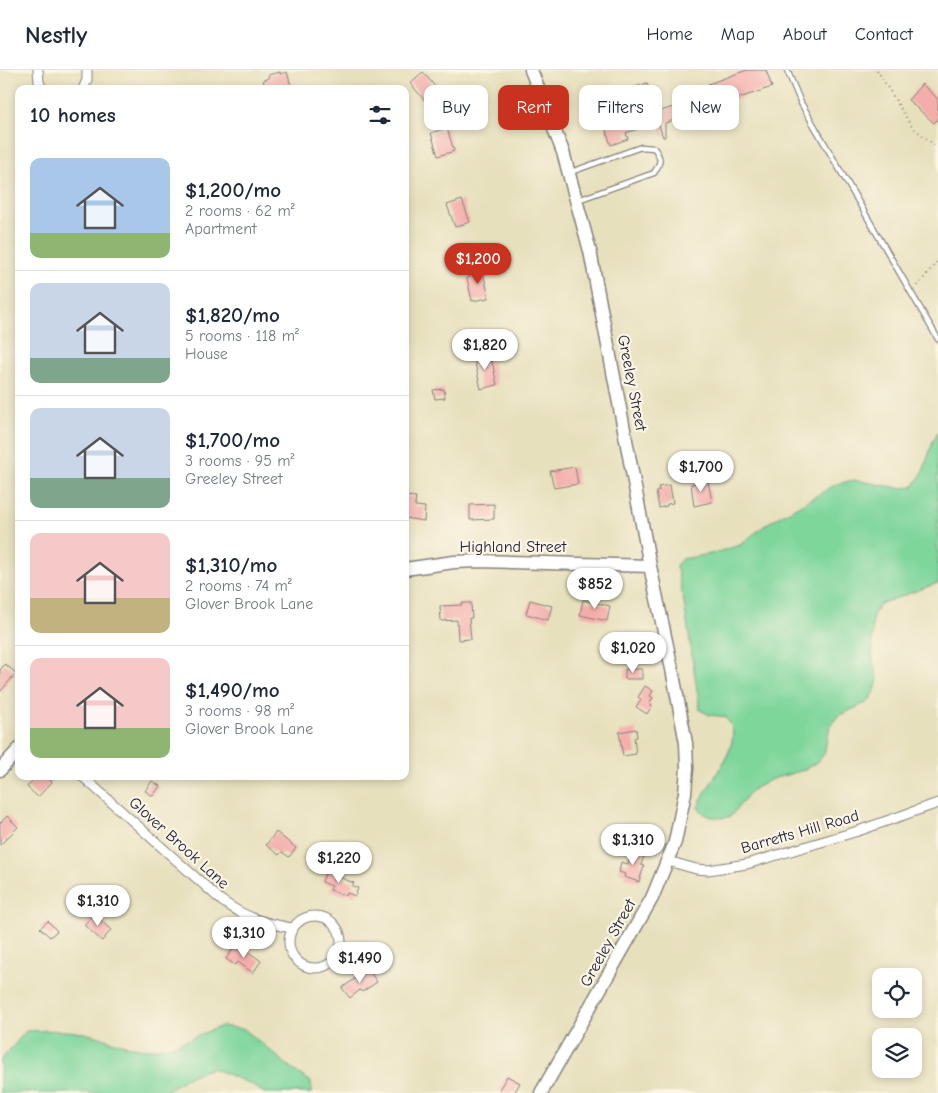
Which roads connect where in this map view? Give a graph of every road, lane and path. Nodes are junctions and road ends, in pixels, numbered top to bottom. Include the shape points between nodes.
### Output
1 (38, 70) edge
2 (87, 70) edge
3 (531, 70) edge
4 (787, 70) edge
5 (877, 70) edge
6 (40, 85) edge
7 (85, 85) edge
8 (938, 148) edge
9 (570, 173) junction
10 (578, 200) junction
11 (938, 262) edge
12 (911, 293) junction
13 (938, 339) edge
14 (650, 566) junction
15 (409, 568) edge
16 (15, 753) edge
17 (0, 770) edge
18 (86, 780) edge
19 (938, 803) edge
20 (668, 861) junction
21 (292, 928) junction
22 (541, 1093) edge

1 - 6 street
2 - 7 street
3 - 9 street, Greeley Street
4 - 12 lane via 801,103
5 - 8 path via 912,127
9 - 10 street, Greeley Street
9 - 10 lane via 641,147 654,148 659,154 660,163 654,173
10 - 14 street, Greeley Street
11 - 12 path
12 - 13 lane
14 - 15 street, Highland Street via 478,561
14 - 20 street, Greeley Street via 686,743 685,793
16 - 17 street
18 - 21 street, Glover Brook Lane via 237,912 264,923
19 - 20 street, Barretts Hill Road via 747,864 696,870
20 - 22 street, Greeley Street via 652,898
21 - 21 street via 288,945 290,953 302,965 318,968 327,965 338,954 340,936 331,921 323,917 306,917

